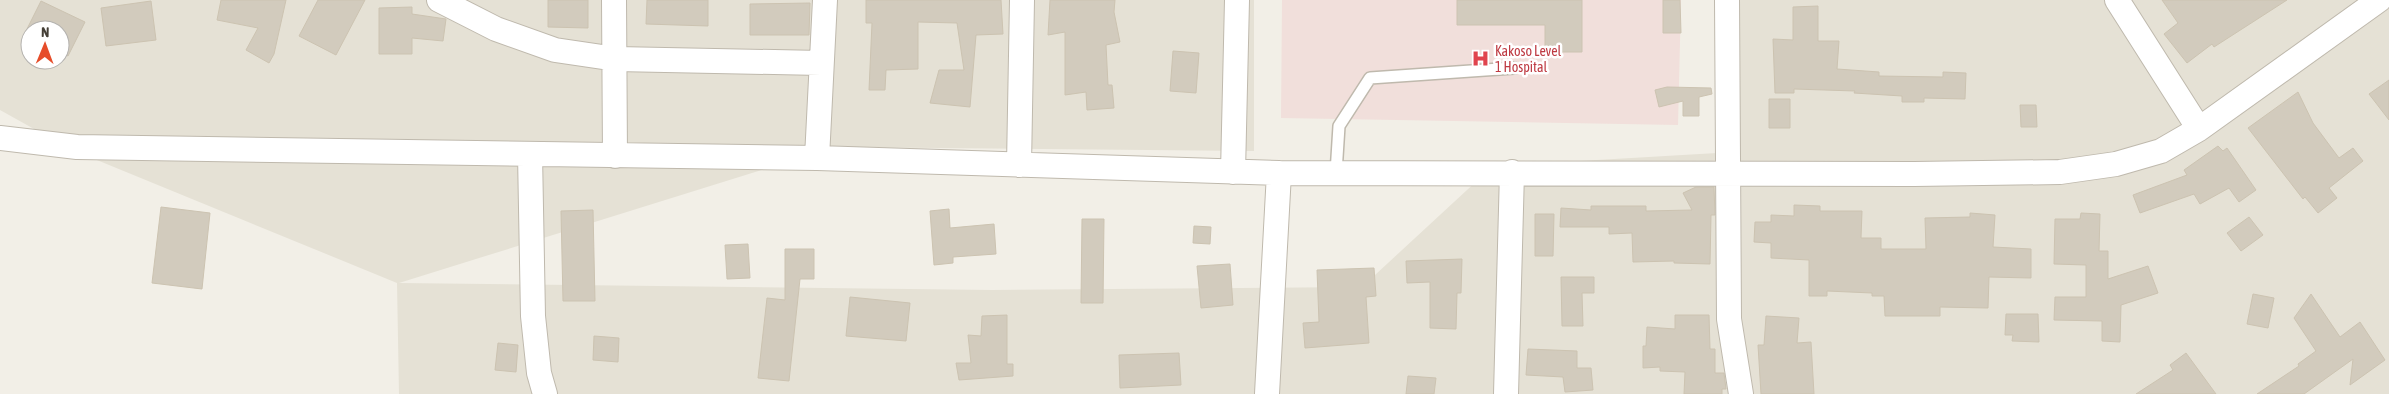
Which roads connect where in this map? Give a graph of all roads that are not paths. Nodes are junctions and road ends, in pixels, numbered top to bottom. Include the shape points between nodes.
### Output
1 (439, 0) edge
2 (614, 0) edge
3 (825, 0) edge
4 (1022, 0) edge
5 (1237, 0) edge
6 (1727, 0) edge
7 (2117, 0) edge
8 (2379, 0) edge
9 (616, 59) junction
10 (821, 63) junction
11 (1514, 68) dead end
12 (2199, 129) junction
13 (0, 138) edge
14 (530, 154) junction
15 (615, 156) junction
16 (817, 158) junction
17 (1019, 165) junction
18 (1233, 172) junction
19 (1512, 172) junction
20 (1727, 172) junction
21 (1278, 173) junction
22 (1336, 173) junction
23 (545, 394) edge
24 (1267, 394) edge
25 (1506, 394) edge
26 (1741, 394) edge

1 - 9 street via 496,29 556,50
2 - 9 street
3 - 10 street
4 - 17 street
5 - 18 street
6 - 20 street
7 - 12 street
8 - 12 street
9 - 10 street
9 - 15 street
10 - 16 street
11 - 22 lane via 1370,78 1339,126
12 - 20 street via 2161,151 2116,164 2060,172
13 - 14 street via 77,146
14 - 15 street
14 - 23 street via 533,316 539,373
15 - 16 street
16 - 17 street
17 - 18 street
18 - 21 street
19 - 20 street
19 - 22 street
19 - 25 street
20 - 26 street via 1729,319
21 - 22 street
21 - 24 street

